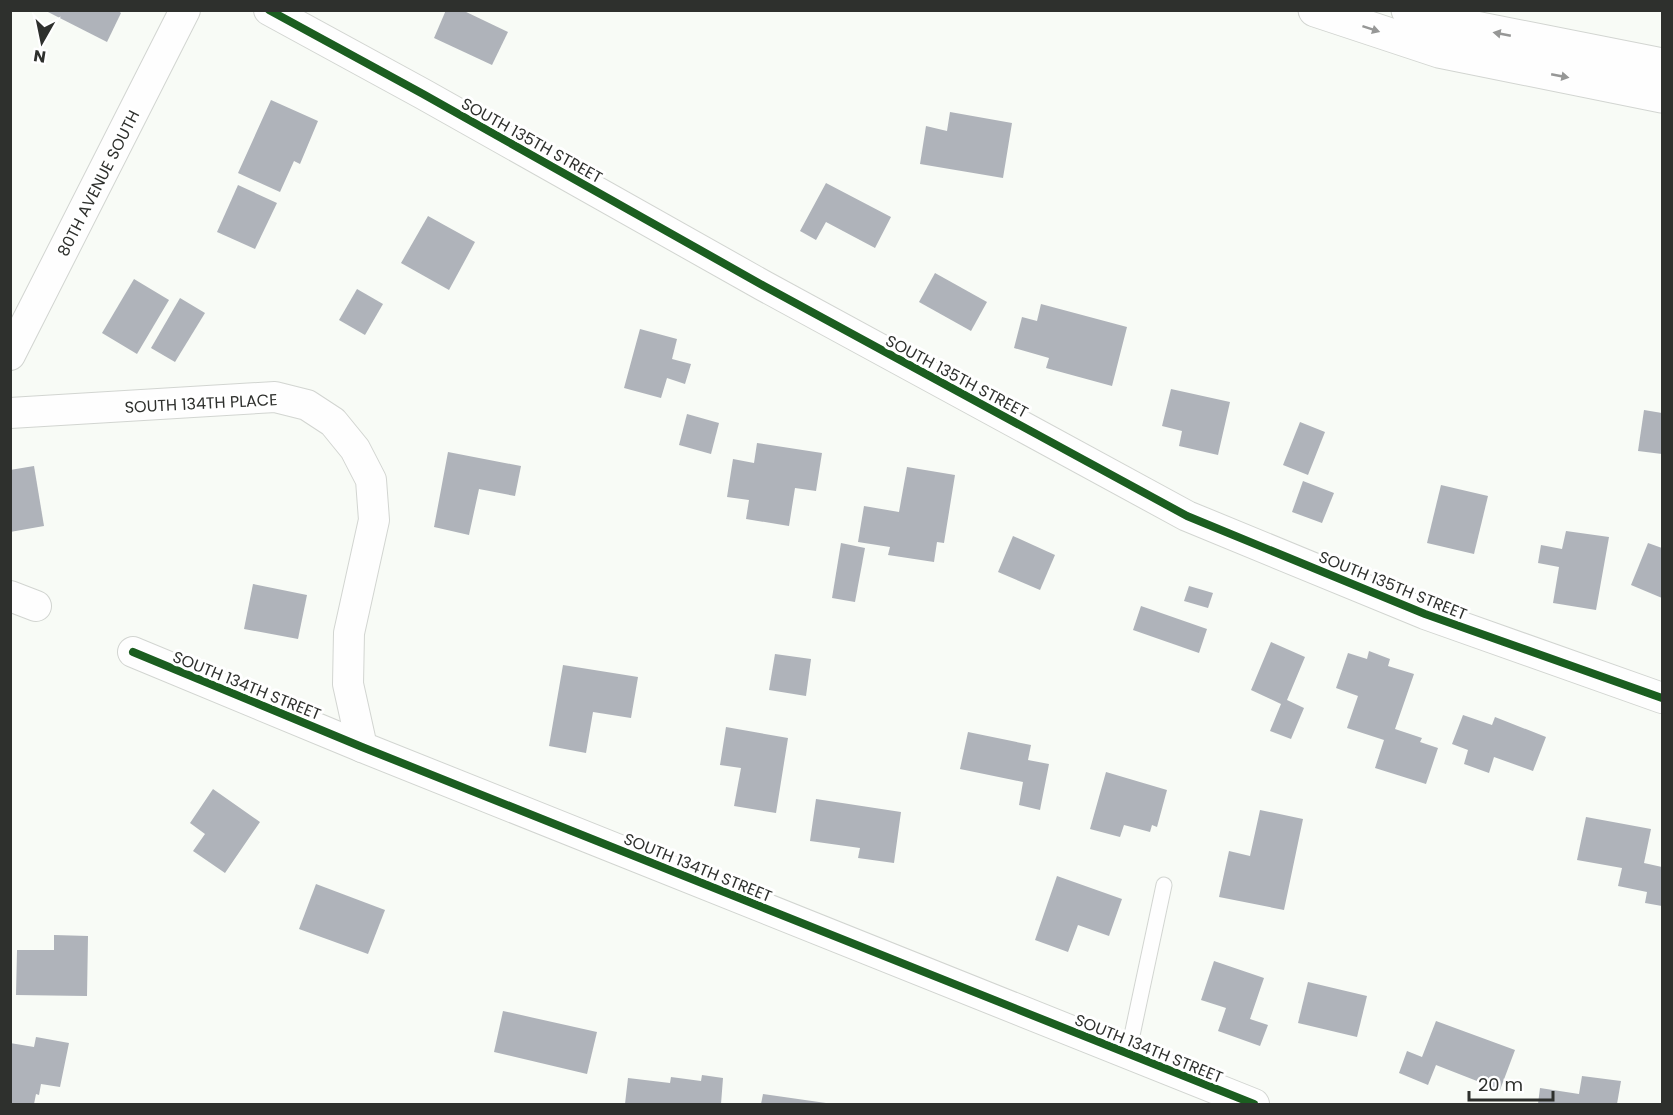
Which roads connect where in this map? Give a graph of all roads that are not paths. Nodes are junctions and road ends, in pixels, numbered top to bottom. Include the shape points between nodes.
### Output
1 (184, 10) edge
2 (269, 10) edge
3 (1316, 10) edge
4 (1408, 10) edge
5 (1662, 65) edge
6 (1662, 96) edge
7 (10, 355) edge
8 (10, 413) edge
9 (133, 652) dead end
10 (1662, 698) edge
11 (362, 747) junction
12 (1164, 885) dead end
13 (1128, 1054) junction
14 (1254, 1104) edge

1 - 7 street, 80TH AVENUE SOUTH
2 - 10 street, SOUTH 135TH STREET via 1187,516 1425,614
3 -> 6 main road via 1438,51
5 -> 4 main road via 1445,22
8 - 11 street, SOUTH 134TH PLACE via 275,397 307,405 333,422 355,449 371,480 374,520 349,633 348,684
9 - 11 street, SOUTH 134TH STREET
11 - 13 street, SOUTH 134TH STREET
12 - 13 lane
13 - 14 street, SOUTH 134TH STREET

